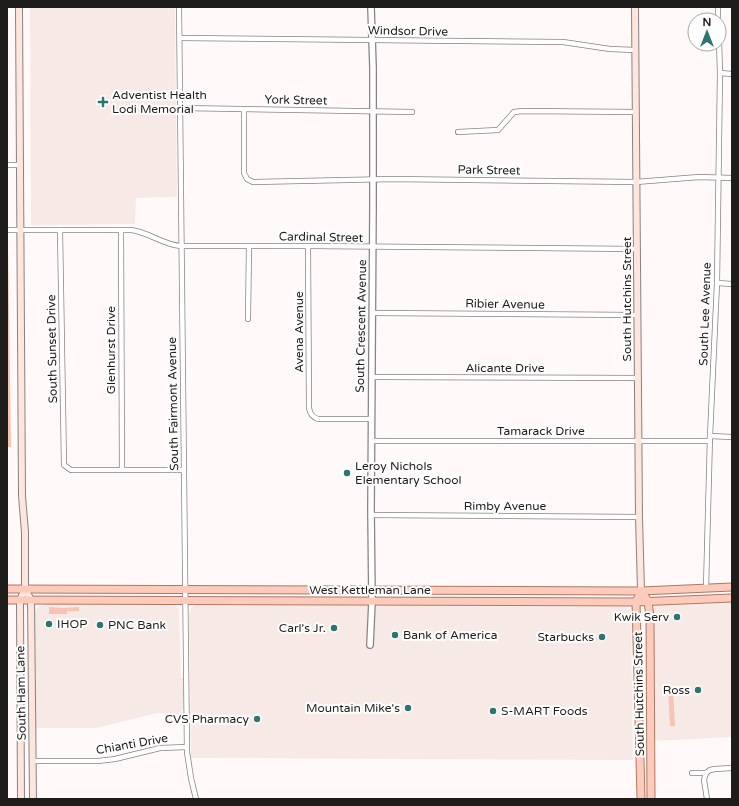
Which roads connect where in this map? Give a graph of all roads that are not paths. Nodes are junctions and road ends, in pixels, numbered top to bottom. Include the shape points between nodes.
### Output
1 (18, 7) edge
2 (179, 7) edge
3 (371, 7) edge
4 (636, 7) edge
5 (180, 38) junction
6 (372, 40) junction
7 (636, 50) junction
8 (719, 52) edge
9 (720, 74) junction
10 (732, 74) edge
11 (180, 108) junction
12 (244, 109) junction
13 (372, 111) junction
14 (412, 112) dead end
15 (636, 112) junction
16 (458, 132) dead end
17 (7, 165) edge
18 (20, 165) junction
19 (719, 177) junction
20 (732, 178) edge
21 (373, 179) junction
22 (636, 182) junction
23 (7, 230) edge
24 (21, 230) junction
25 (60, 230) junction
26 (120, 230) junction
27 (181, 246) junction
28 (249, 246) junction
29 (308, 246) junction
30 (373, 247) junction
31 (637, 249) junction
32 (717, 284) junction
33 (732, 284) edge
34 (373, 313) junction
35 (638, 316) junction
36 (248, 318) dead end
37 (372, 377) junction
38 (638, 378) junction
39 (371, 419) junction
40 (732, 437) edge
41 (710, 438) junction
42 (372, 441) junction
43 (639, 441) junction
44 (122, 469) junction
45 (184, 470) junction
46 (371, 515) junction
47 (639, 517) junction
48 (732, 587) edge
49 (706, 588) junction
50 (7, 589) edge
51 (24, 589) junction
52 (186, 590) junction
53 (371, 590) junction
54 (536, 591) junction
55 (641, 591) junction
56 (732, 598) edge
57 (7, 600) edge
58 (20, 600) junction
59 (31, 600) junction
60 (185, 601) junction
61 (515, 601) junction
62 (648, 601) junction
63 (372, 602) junction
64 (636, 602) junction
65 (370, 645) dead end
66 (638, 688) junction
67 (650, 707) junction
68 (187, 746) junction
69 (33, 761) junction
70 (732, 768) edge
71 (692, 773) dead end
72 (706, 773) junction
73 (21, 799) edge
74 (33, 799) edge
75 (196, 799) edge
76 (640, 799) edge
77 (651, 799) edge
78 (707, 799) edge

1 - 18 main road, South Ham Lane
2 - 5 street, South Fairmont Avenue
3 - 6 street, South Crescent Avenue
4 - 7 main road, South Hutchins Street
5 - 6 street, Windsor Drive
5 - 11 street, South Fairmont Avenue
6 - 7 street, Windsor Drive via 563,42
6 - 13 street, South Crescent Avenue
7 - 15 main road, South Hutchins Street
8 - 9 street, South Lee Avenue
9 - 10 street
9 - 19 street, South Lee Avenue
11 - 12 street, York Street
11 - 27 street, South Fairmont Avenue
12 - 13 street, York Street
12 - 21 street, Park Street via 244,173 247,179 253,182
13 - 14 street, York Street
13 - 21 street, South Crescent Avenue
15 - 16 street via 514,112 498,130
15 - 22 main road, South Hutchins Street
17 - 18 street
18 - 24 main road, South Ham Lane
19 - 20 street, Park Street
19 - 22 street, Park Street
19 - 32 street, South Lee Avenue
21 - 22 street, Park Street
21 - 30 street, South Crescent Avenue
22 - 31 main road, South Hutchins Street
23 - 24 street, Cardinal Street
24 - 25 street, Cardinal Street
24 - 51 main road, South Ham Lane
25 - 26 street, Cardinal Street
25 - 44 street, South Sunset Drive via 63,463 71,470
26 - 27 street, Cardinal Street via 140,231 172,246
26 - 44 street, Glenhurst Drive
27 - 28 street, Cardinal Street
27 - 45 street, South Fairmont Avenue
28 - 29 street, Cardinal Street
28 - 36 street
29 - 30 street, Cardinal Street
29 - 39 street, Avena Avenue via 309,408 312,417
30 - 31 street, Cardinal Street
30 - 34 street, South Crescent Avenue
31 - 35 main road, South Hutchins Street
32 - 33 street
32 - 41 street, South Lee Avenue
34 - 35 street, Ribier Avenue
34 - 37 street, South Crescent Avenue
35 - 38 main road, South Hutchins Street
37 - 38 street, Alicante Drive
37 - 39 street, South Crescent Avenue
38 - 43 main road, South Hutchins Street
39 - 42 street, South Crescent Avenue
40 - 41 street, Tamarack Drive
41 - 43 street, Tamarack Drive
41 - 49 street, South Lee Avenue
42 - 43 street, Tamarack Drive
42 - 46 street, South Crescent Avenue
43 - 47 main road, South Hutchins Street
44 - 45 street
45 - 52 street, South Fairmont Avenue
46 - 47 street, Rimby Avenue
46 - 53 street, South Crescent Avenue
47 - 55 main road, South Hutchins Street
48 - 49 main road, West Kettleman Lane
49 - 55 main road, West Kettleman Lane
50 - 51 main road, West Kettleman Lane
51 - 52 main road, West Kettleman Lane
51 - 58 main road, South Ham Lane
51 - 59 main road
52 - 53 main road, West Kettleman Lane
52 - 60 street, South Fairmont Avenue
53 - 54 main road, West Kettleman Lane
53 - 63 street, South Crescent Avenue
54 - 55 main road, West Kettleman Lane
54 - 61 main road
55 - 62 main road, South Hutchins Street
55 - 64 main road, South Hutchins Street
56 - 62 main road, West Kettleman Lane
57 - 58 main road, West Kettleman Lane
58 - 59 main road, West Kettleman Lane
58 - 73 main road, South Ham Lane
59 - 60 main road, West Kettleman Lane
59 - 69 main road, South Ham Lane
60 - 63 main road, West Kettleman Lane
60 - 68 street, South Fairmont Avenue
61 - 63 main road, West Kettleman Lane
61 - 64 main road, West Kettleman Lane
62 - 64 main road, West Kettleman Lane
62 - 67 main road, South Hutchins Street
63 - 65 street, South Crescent Avenue
64 - 66 main road, South Hutchins Street
66 - 67 main road via 646,696
66 - 76 main road, South Hutchins Street
67 - 77 main road, South Hutchins Street
68 - 69 street, Chianti Drive via 160,748 98,761
68 - 75 street, South Fairmont Avenue
69 - 74 main road, South Ham Lane
70 - 72 street via 715,769
71 - 72 street
72 - 78 street via 704,780

